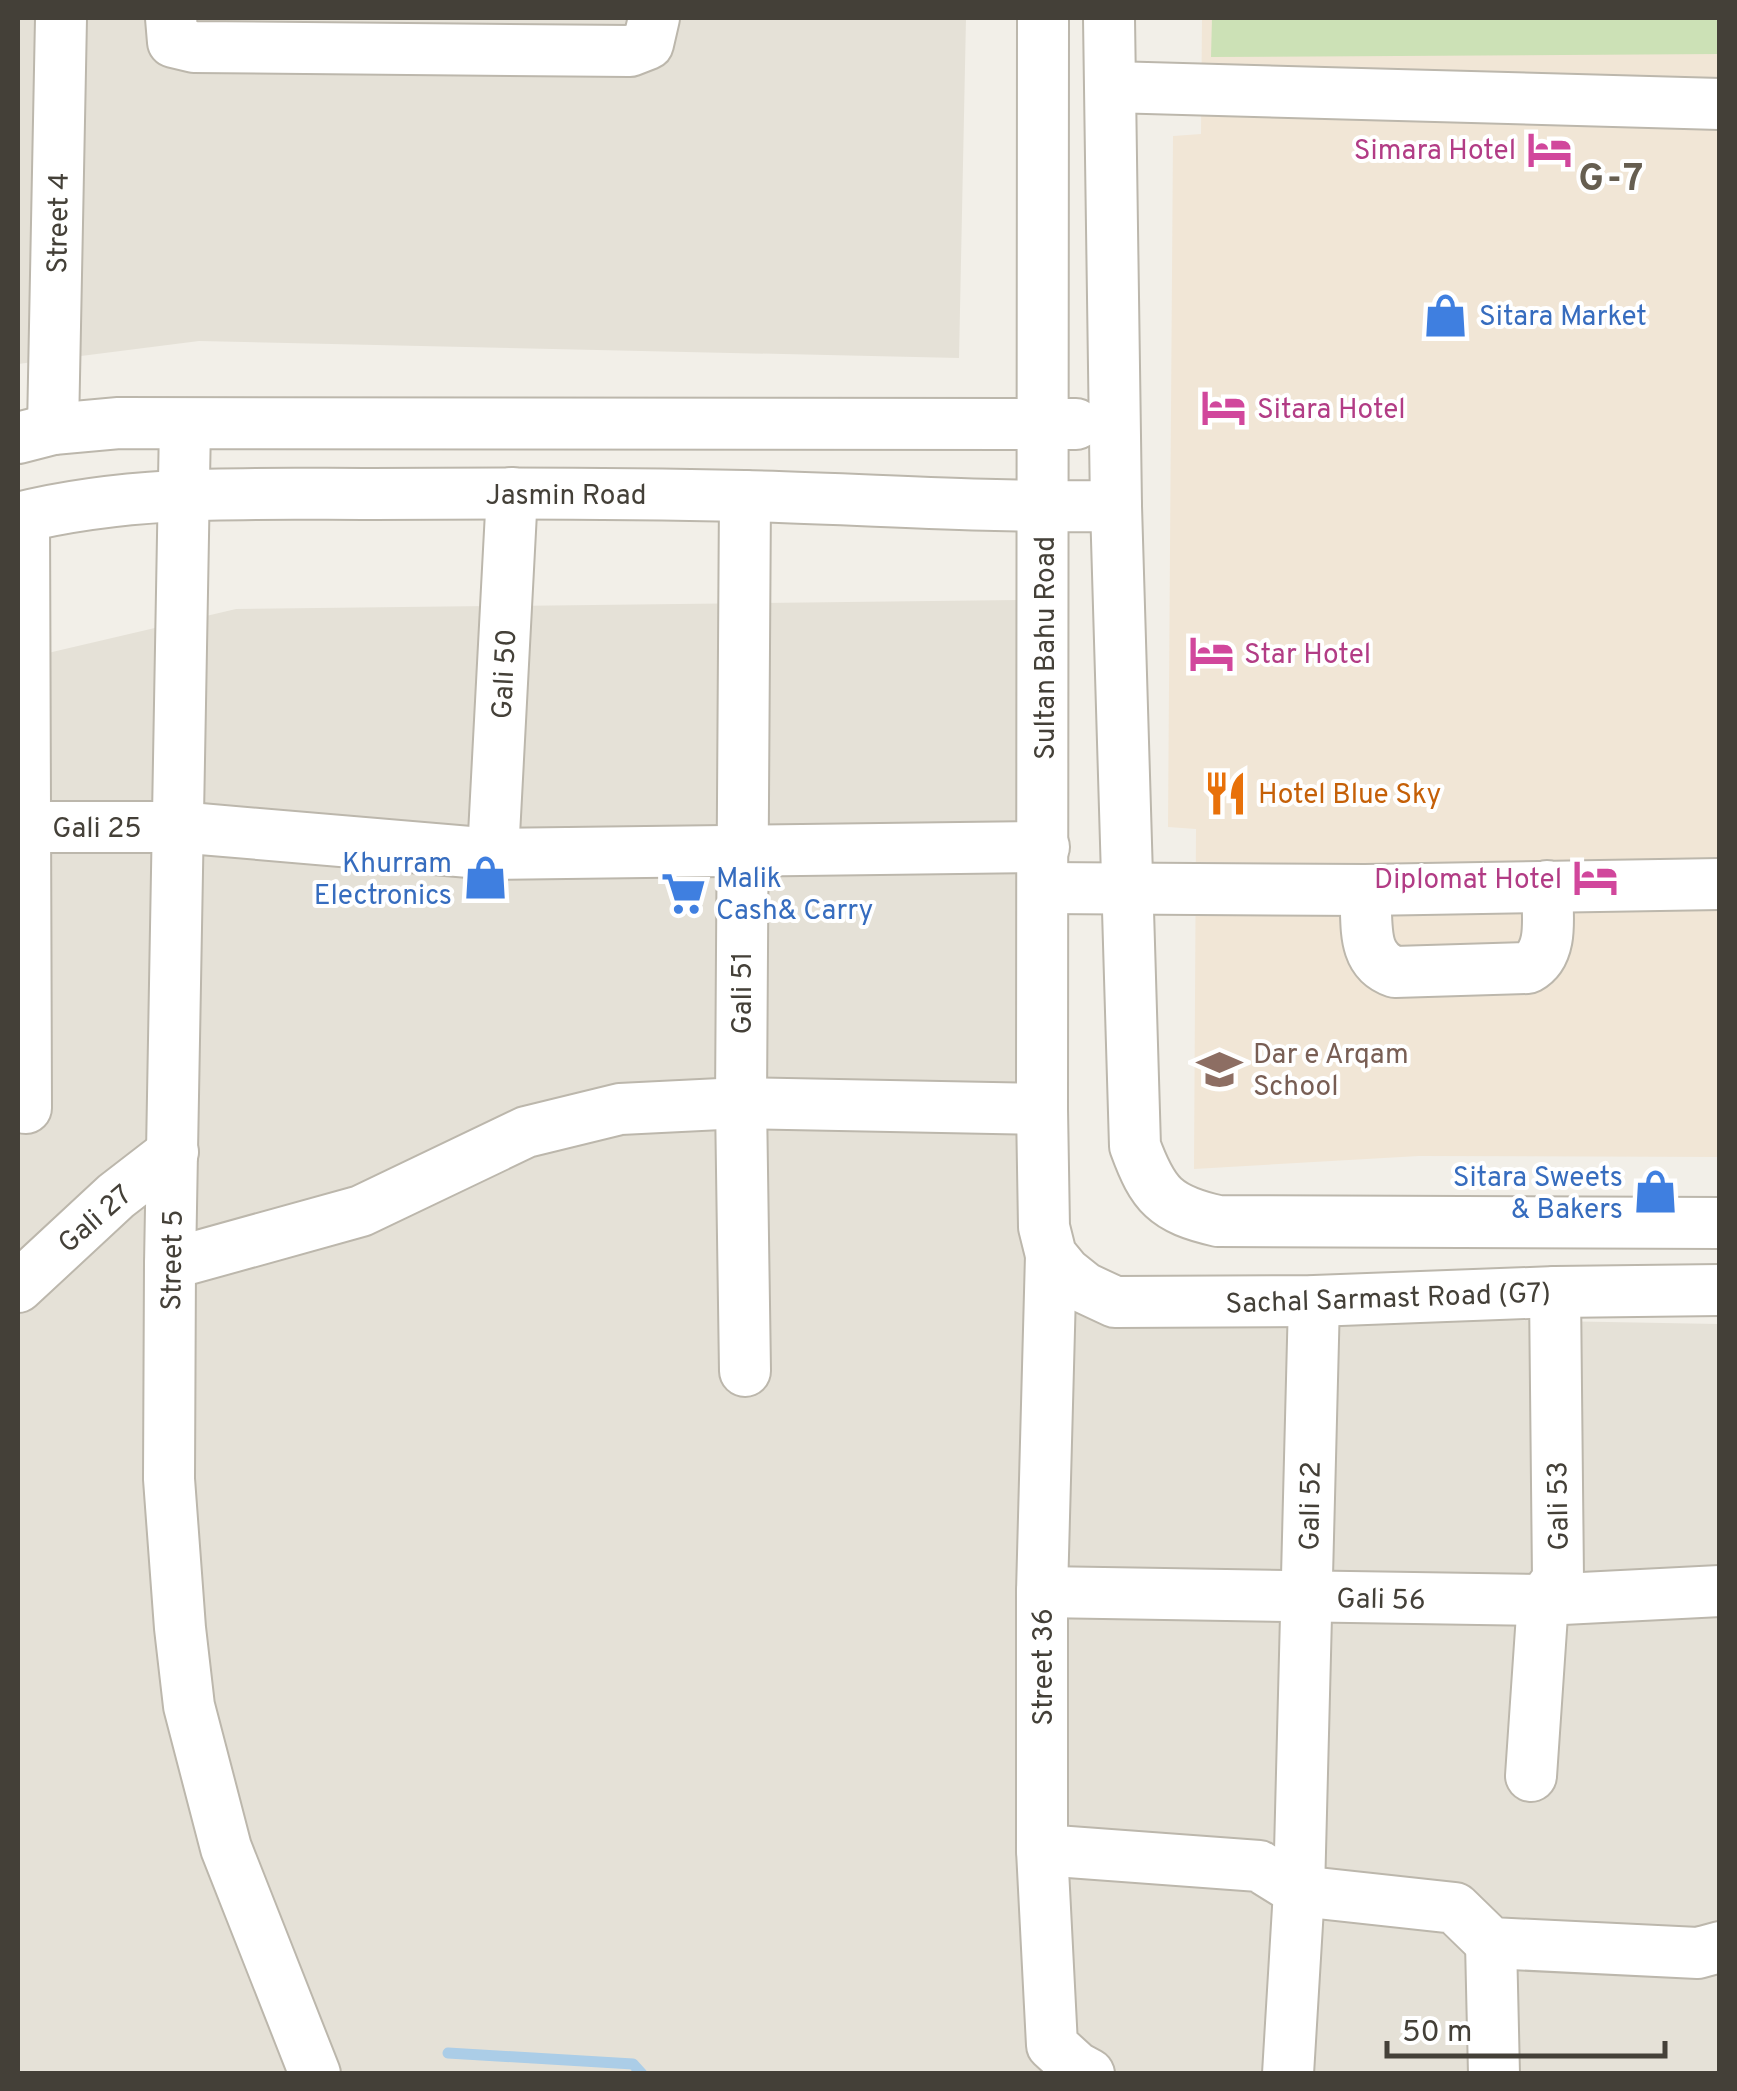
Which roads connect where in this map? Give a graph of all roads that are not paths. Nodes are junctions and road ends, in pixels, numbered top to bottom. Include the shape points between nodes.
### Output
1 (61, 18) edge
2 (171, 18) edge
3 (654, 18) edge
4 (1109, 25) edge
5 (1043, 27) edge
6 (1111, 87) junction
7 (1720, 104) edge
8 (185, 424) junction
9 (1044, 424) junction
10 (1115, 424) junction
11 (35, 433) edge
12 (512, 493) junction
13 (183, 495) junction
14 (745, 496) junction
15 (1116, 506) junction
16 (1044, 507) junction
17 (21, 517) edge
18 (177, 826) junction
19 (22, 827) edge
20 (742, 850) junction
21 (493, 854) junction
22 (1044, 867) junction
23 (1720, 884) edge
24 (1547, 886) junction
25 (1128, 890) junction
26 (1365, 890) junction
27 (741, 1103) junction
28 (26, 1108) dead end
29 (1042, 1109) junction
30 (173, 1152) junction
31 (1720, 1223) edge
32 (170, 1264) junction
33 (1058, 1264) junction
34 (18, 1287) edge
35 (1720, 1290) edge
36 (1555, 1292) junction
37 (1314, 1301) junction
38 (744, 1370) dead end
39 (1720, 1591) edge
40 (1042, 1592) junction
41 (1307, 1597) junction
42 (1543, 1600) junction
43 (1530, 1776) dead end
44 (1042, 1850) junction
45 (1299, 1891) junction
46 (1491, 1943) junction
47 (1720, 1947) edge
48 (1083, 2070) edge
49 (315, 2074) edge
50 (1288, 2074) edge
51 (1494, 2074) edge

1 - 11 street, Street 4
2 - 3 street via 174,42 194,46 610,50 648,44
4 - 5 street
4 - 6 street
5 - 9 street, Sultan Bahu Road
6 - 7 street
6 - 10 street
8 - 9 street
8 - 11 street
8 - 13 street, Street 5
9 - 10 street
9 - 16 street, Sultan Bahu Road
10 - 15 street
12 - 13 street, Jasmin Road
12 - 14 street, Jasmin Road
12 - 21 street, Gali 50
13 - 17 street, Jasmin Road
13 - 18 street, Street 5
14 - 16 street, Jasmin Road
14 - 20 street, Gali 51
15 - 16 street, Jasmin Road
15 - 25 street
16 - 22 street, Sultan Bahu Road
17 - 19 street
18 - 19 street, Gali 25
18 - 21 street, Gali 25
18 - 30 street, Street 5
19 - 28 street
20 - 21 street, Gali 25
20 - 22 street, Gali 25
20 - 27 street, Gali 51
22 - 25 street, Gali 25
22 - 29 street, Sultan Bahu Road
23 - 24 street, Gali 25
24 - 26 street, Gali 25
24 - 26 street via 1540,962 1528,968 1395,972 1371,957
25 - 26 street, Gali 25
25 - 31 street via 1135,1146 1148,1183 1191,1215 1218,1221
27 - 29 street
27 - 32 street via 620,1109 526,1132 360,1210
27 - 38 street, Gali 51
29 - 33 street, Sultan Bahu Road via 1044,1228
30 - 32 street, Street 5
30 - 34 street, Gali 27
32 - 49 street, Street 5 via 169,1478 189,1706 226,1848
33 - 37 street, Sachal Sarmast Road (G7) via 1115,1302
33 - 40 street, Street 36
35 - 36 street, Sachal Sarmast Road (G7)
36 - 37 street, Sachal Sarmast Road (G7)
36 - 42 street, Gali 53 via 1558,1579
37 - 41 street, Gali 52
39 - 42 street, Gali 56
40 - 41 street, Gali 56
40 - 44 street, Street 36
41 - 42 street, Gali 56
41 - 45 street, Gali 52
42 - 43 street, Gali 53
44 - 45 street via 1259,1866
44 - 48 street, Street 36 via 1052,2045
45 - 46 street via 1455,1908
45 - 50 street, Gali 52
46 - 47 street via 1698,1953
46 - 51 street

